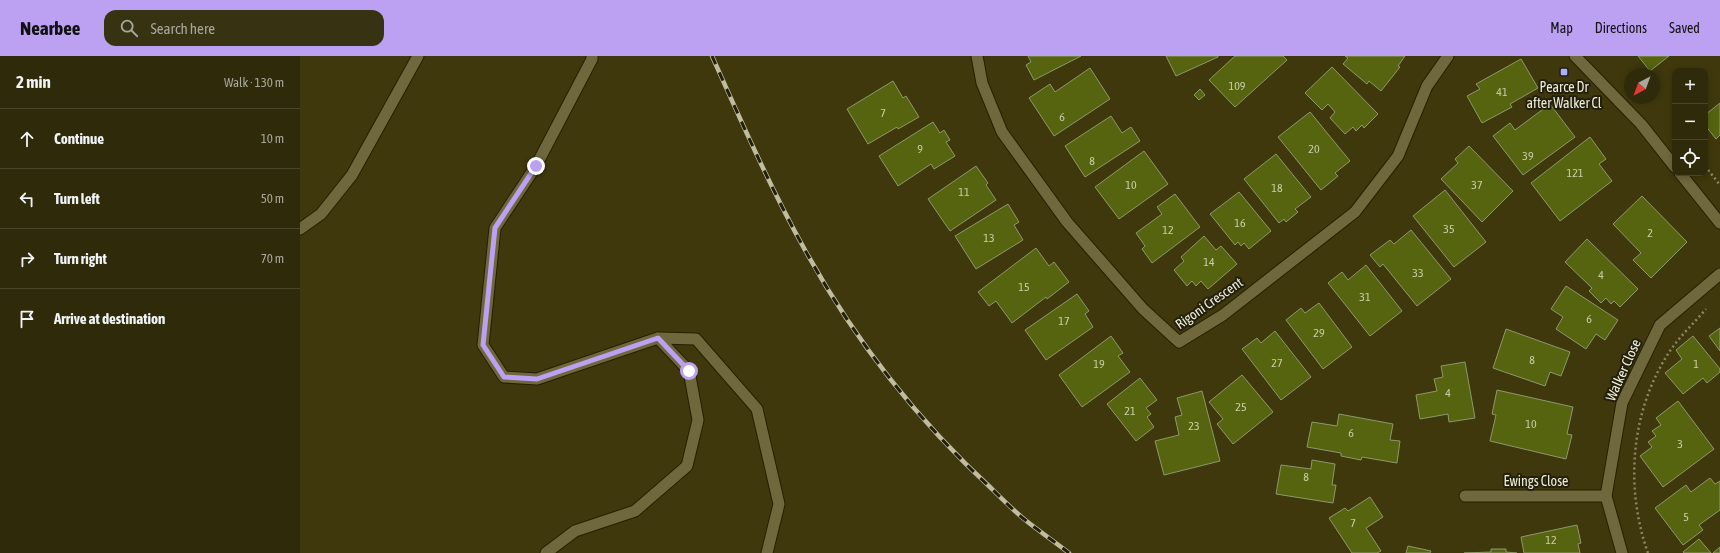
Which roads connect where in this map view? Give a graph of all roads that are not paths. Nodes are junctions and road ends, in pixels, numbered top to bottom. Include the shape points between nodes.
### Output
1 (418, 56) edge
2 (592, 56) edge
3 (977, 56) edge
4 (1448, 56) edge
5 (1575, 56) edge
6 (1672, 163) edge
7 (1682, 176) edge
8 (1720, 223) edge
9 (300, 229) edge
10 (1720, 274) edge
11 (658, 338) junction
12 (1465, 496) dead end
13 (1606, 496) junction
14 (546, 553) edge
15 (767, 553) edge
16 (1622, 553) edge

1 - 9 street via 352,175 321,214
2 - 11 street via 536,166 495,228 483,345 504,377 537,379
3 - 4 street, Rigoni Crescent via 982,83 1002,132 1067,222 1143,309 1179,342 1223,315 1355,212 1398,156 1427,86
5 - 6 street via 1641,124
7 - 8 street
10 - 13 street, Walker Close via 1660,326 1622,403
11 - 14 street via 689,371 698,420 687,466 635,511 575,531
11 - 15 street via 696,339 757,409 779,504
12 - 13 street, Ewings Close
13 - 16 street, Walker Close

